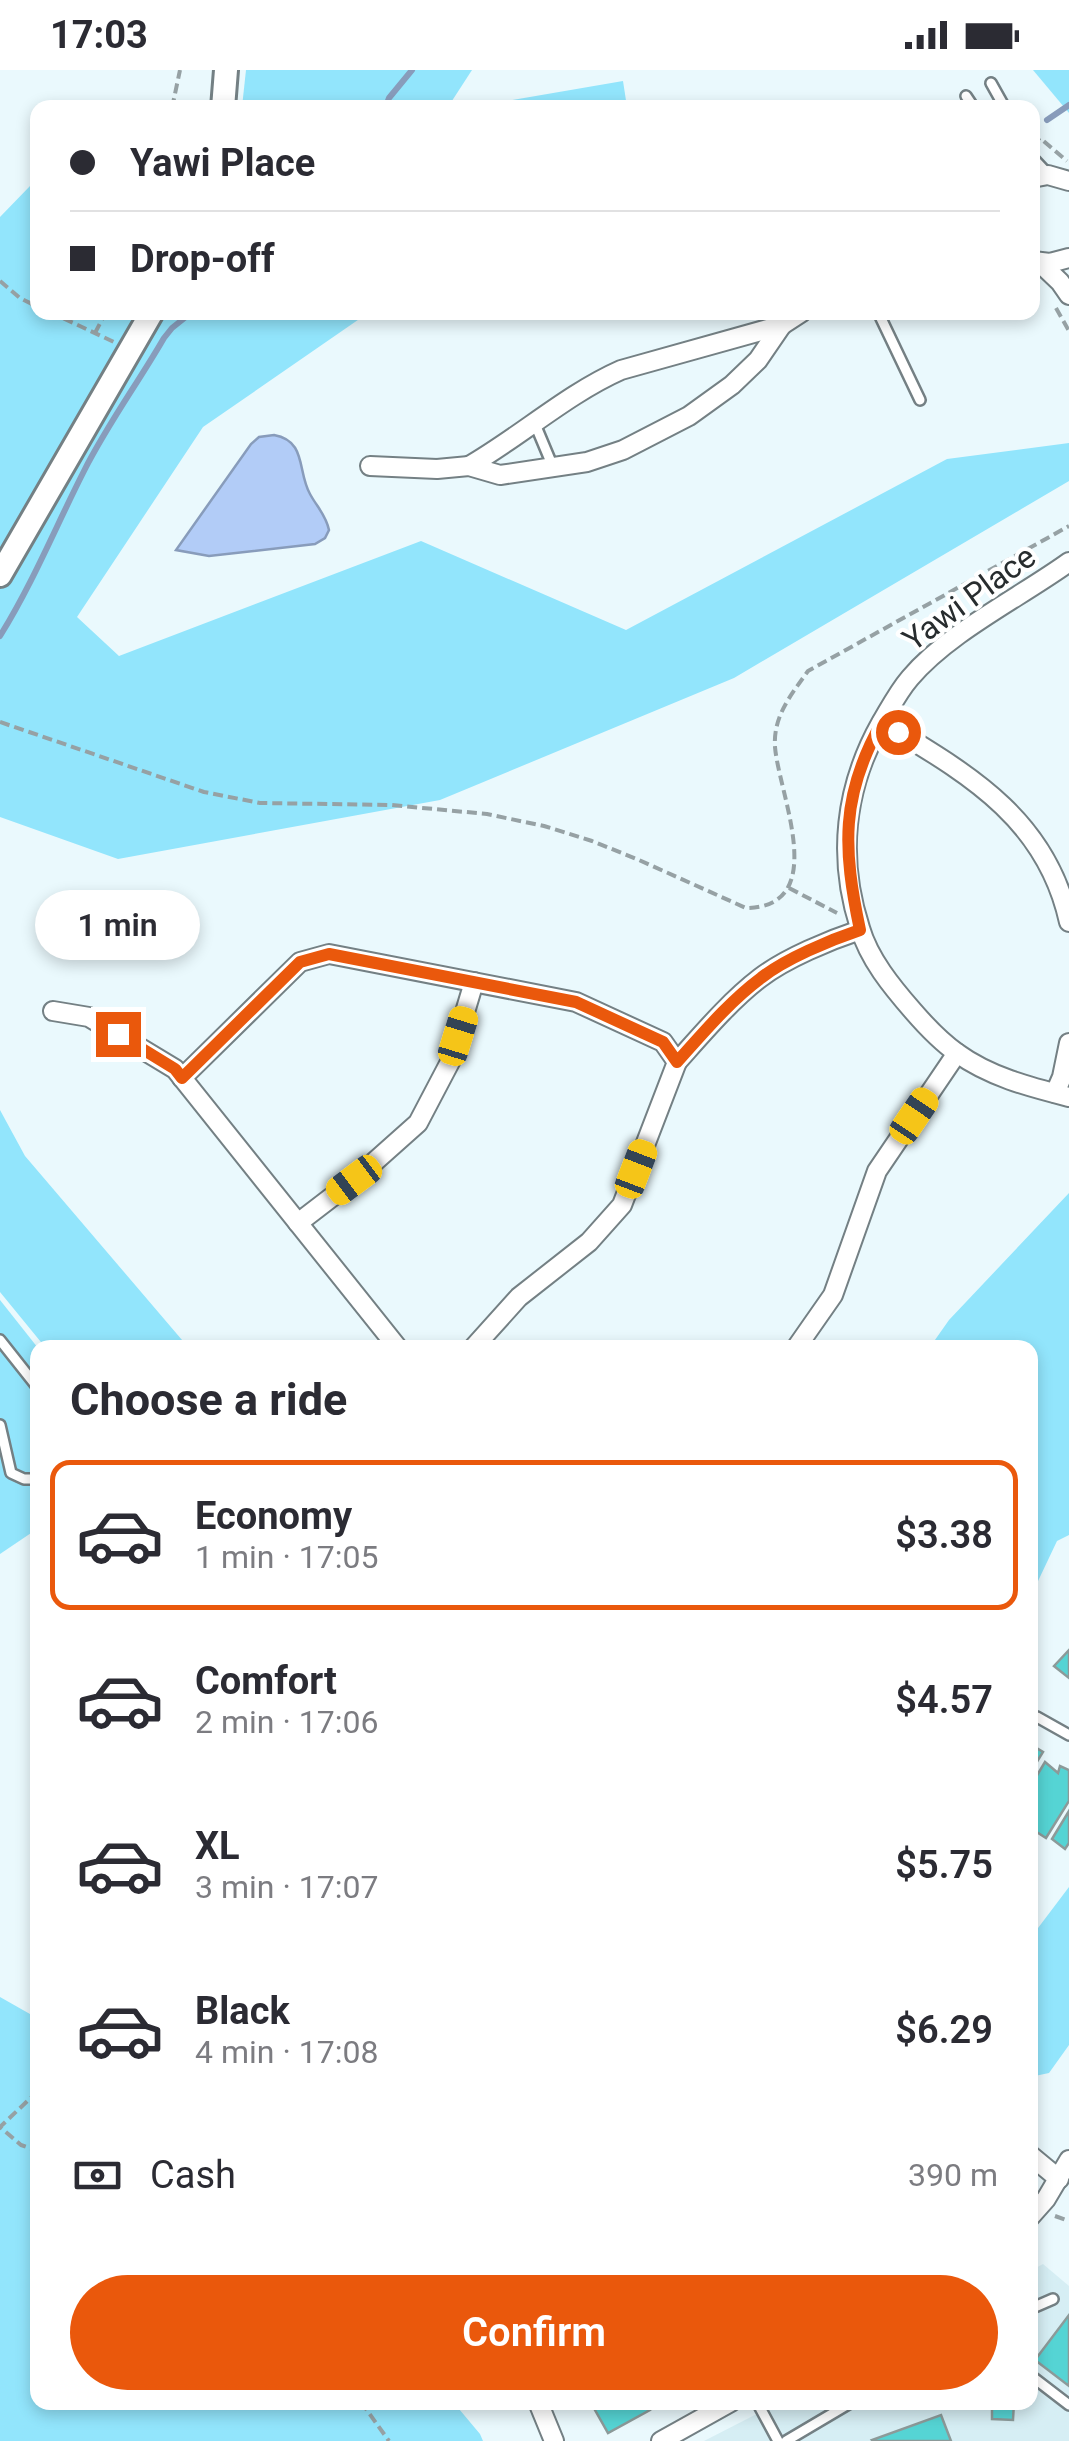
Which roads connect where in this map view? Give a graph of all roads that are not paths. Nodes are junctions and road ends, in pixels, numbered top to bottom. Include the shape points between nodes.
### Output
1 (226, 70) edge
2 (991, 83) dead end
3 (966, 96) dead end
4 (224, 100) edge
5 (969, 100) edge
6 (1000, 100) edge
7 (1040, 176) edge
8 (1069, 181) edge
9 (1069, 258) edge
10 (1040, 262) edge
11 (1040, 264) edge
12 (1061, 298) edge
13 (147, 320) edge
14 (791, 320) edge
15 (882, 320) edge
16 (782, 326) junction
17 (920, 400) dead end
18 (534, 424) junction
19 (370, 466) dead end
20 (469, 466) junction
21 (554, 468) junction
22 (1066, 570) edge
23 (0, 576) edge
24 (882, 722) junction
25 (1069, 922) edge
26 (860, 930) junction
27 (474, 982) junction
28 (53, 1012) dead end
29 (1069, 1043) edge
30 (957, 1053) junction
31 (677, 1062) junction
32 (182, 1078) junction
33 (1062, 1095) edge
34 (298, 1223) junction
35 (0, 1340) edge
36 (392, 1340) edge
37 (480, 1340) edge
38 (802, 1340) edge
39 (30, 1378) edge
40 (0, 1426) edge
41 (30, 1479) edge
42 (1038, 1718) edge
43 (1069, 1735) edge
44 (1069, 2160) edge
45 (1038, 2162) edge
46 (1059, 2179) junction
47 (1038, 2208) edge
48 (1053, 2299) dead end
49 (1038, 2306) edge
50 (1038, 2381) edge
51 (1069, 2405) edge
52 (541, 2410) edge
53 (717, 2410) edge
54 (761, 2410) edge
55 (838, 2410) edge
56 (554, 2441) edge
57 (661, 2441) edge
58 (778, 2441) edge
59 (786, 2441) edge

1 - 4 street
2 - 6 lane
3 - 5 lane
7 - 8 street
9 - 10 street
11 - 12 street via 1060,282
13 - 23 street
14 - 16 street
15 - 17 lane
16 - 18 street via 621,370
16 - 21 street via 758,360 689,416 623,450
18 - 20 street
18 - 21 lane
19 - 20 street
20 - 21 street via 500,475
22 - 24 street, Yawi Place via 937,652 910,677
24 - 25 street via 952,764 1009,810 1053,876
24 - 26 street, Yawi Place via 854,781 849,814 847,850
26 - 30 street, Yawi Place via 902,998
26 - 31 street via 762,977
27 - 31 street via 576,1002 663,1042
27 - 32 street via 329,954 300,962
27 - 34 street via 450,1062 418,1123
28 - 32 street via 88,1017
29 - 33 street
30 - 33 street, Yawi Place via 1002,1077
30 - 38 street via 876,1171 833,1295
31 - 37 street via 622,1205
32 - 34 street
34 - 36 street
35 - 39 lane
40 - 41 lane via 11,1473
42 - 43 lane
44 - 46 street
45 - 46 street
46 - 47 street
48 - 49 lane
50 - 51 lane
52 - 56 street
53 - 57 street
54 - 58 lane
55 - 59 lane

